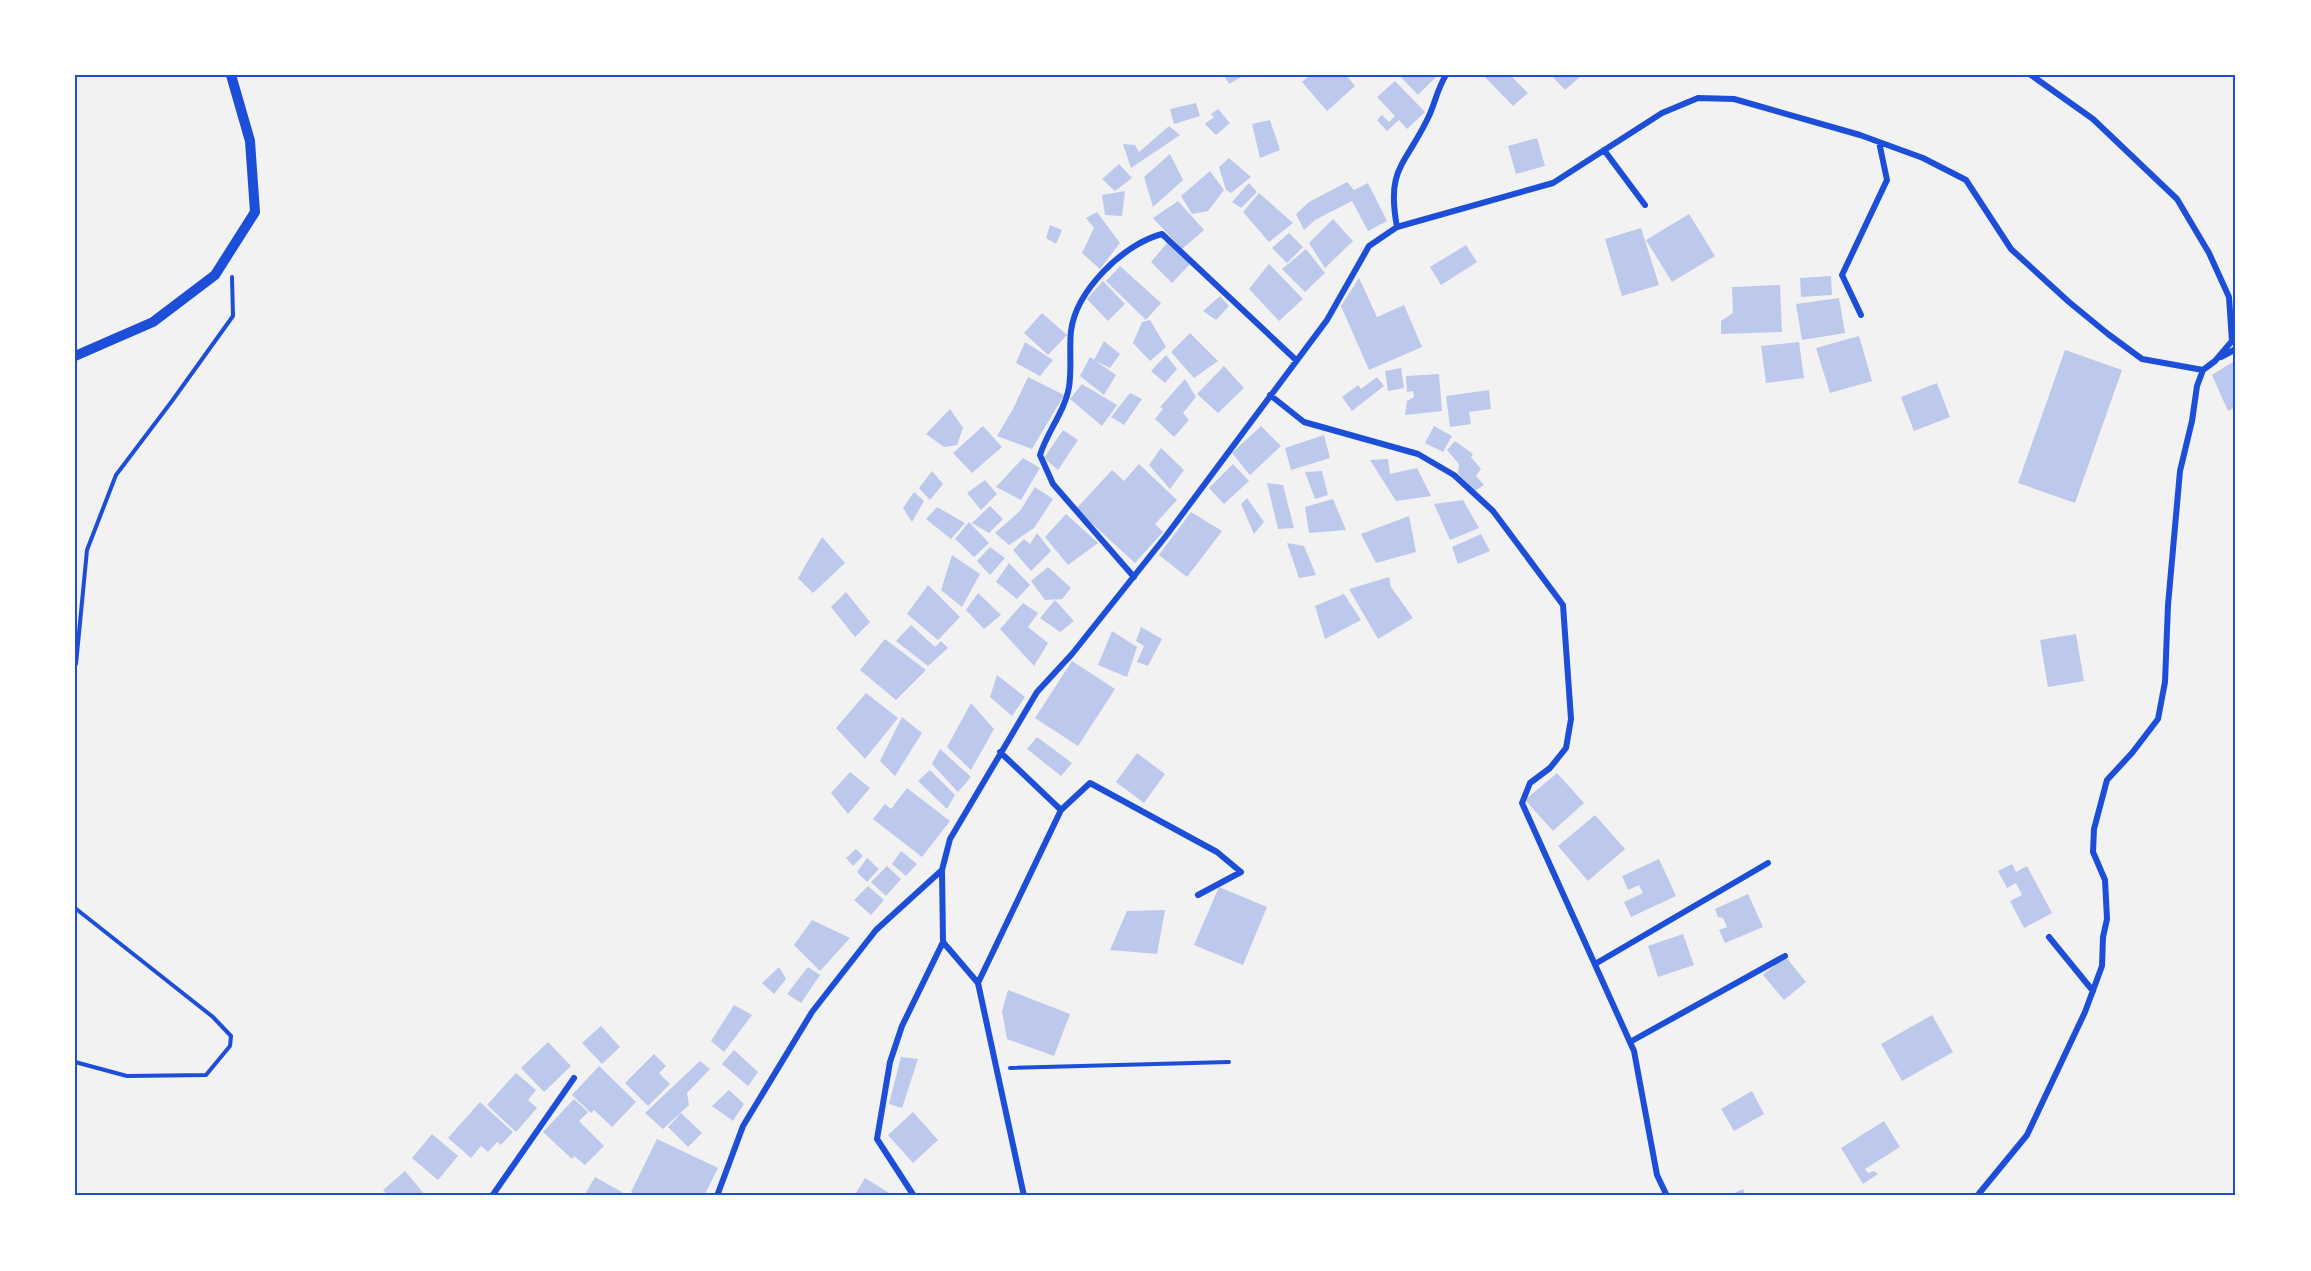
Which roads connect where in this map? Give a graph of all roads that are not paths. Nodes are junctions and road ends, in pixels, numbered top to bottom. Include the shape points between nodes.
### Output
1 (231, 75) edge
2 (1446, 75) edge
3 (2031, 75) edge
4 (1879, 142) junction
5 (1604, 150) junction
6 (1645, 205) dead end
7 (1397, 227) junction
8 (1861, 315) dead end
9 (2236, 349) edge
10 (75, 356) edge
11 (1296, 360) junction
12 (2215, 360) junction
13 (2203, 370) junction
14 (1270, 396) junction
15 (1134, 576) junction
16 (1000, 752) junction
17 (1061, 810) junction
18 (1768, 863) dead end
19 (942, 870) junction
20 (1198, 895) dead end
21 (2049, 937) dead end
22 (943, 942) junction
23 (1785, 956) dead end
24 (1594, 964) junction
25 (978, 983) junction
26 (2093, 991) junction
27 (1630, 1042) junction
28 (574, 1078) dead end
29 (492, 1196) edge
30 (717, 1196) edge
31 (914, 1196) edge
32 (1024, 1196) edge
33 (1667, 1196) edge
34 (1977, 1196) edge

1 - 10 street via 250,141 255,212 215,275 153,322
2 - 7 street via 1395,179
3 - 12 street via 2093,119 2177,200 2209,253 2229,297 2232,341
4 - 5 street via 1734,99 1698,98 1662,112
4 - 8 street via 1887,180 1842,275
4 - 13 street via 1966,180 2011,249 2069,302 2142,359
5 - 6 street
5 - 7 street via 1553,183
7 - 11 street via 1369,246 1327,320
9 - 12 street
11 - 14 street
11 - 15 street via 1162,234 1117,260 1089,288 1076,309 1071,331 1069,388 1040,455 1053,484
12 - 13 street
13 - 26 street via 2180,471 2165,682 2158,719 2107,780 2094,830 2093,852 2105,880 2107,919 2102,966
14 - 15 street
14 - 24 street via 1304,422 1418,454 1454,475 1493,511 1563,605 1571,719 1566,748 1550,768 1530,783 1522,803
15 - 16 street via 1037,692
16 - 17 street
16 - 19 street via 950,839
17 - 20 street via 1090,783 1217,852 1241,872
17 - 25 street
18 - 24 street
19 - 22 street
19 - 30 street via 876,930 812,1012 743,1126
21 - 26 street
22 - 25 street
22 - 31 street via 902,1026 890,1062 877,1139
23 - 27 street
24 - 27 street
25 - 32 street
26 - 34 street via 2027,1135
27 - 33 street via 1657,1175
28 - 29 street

